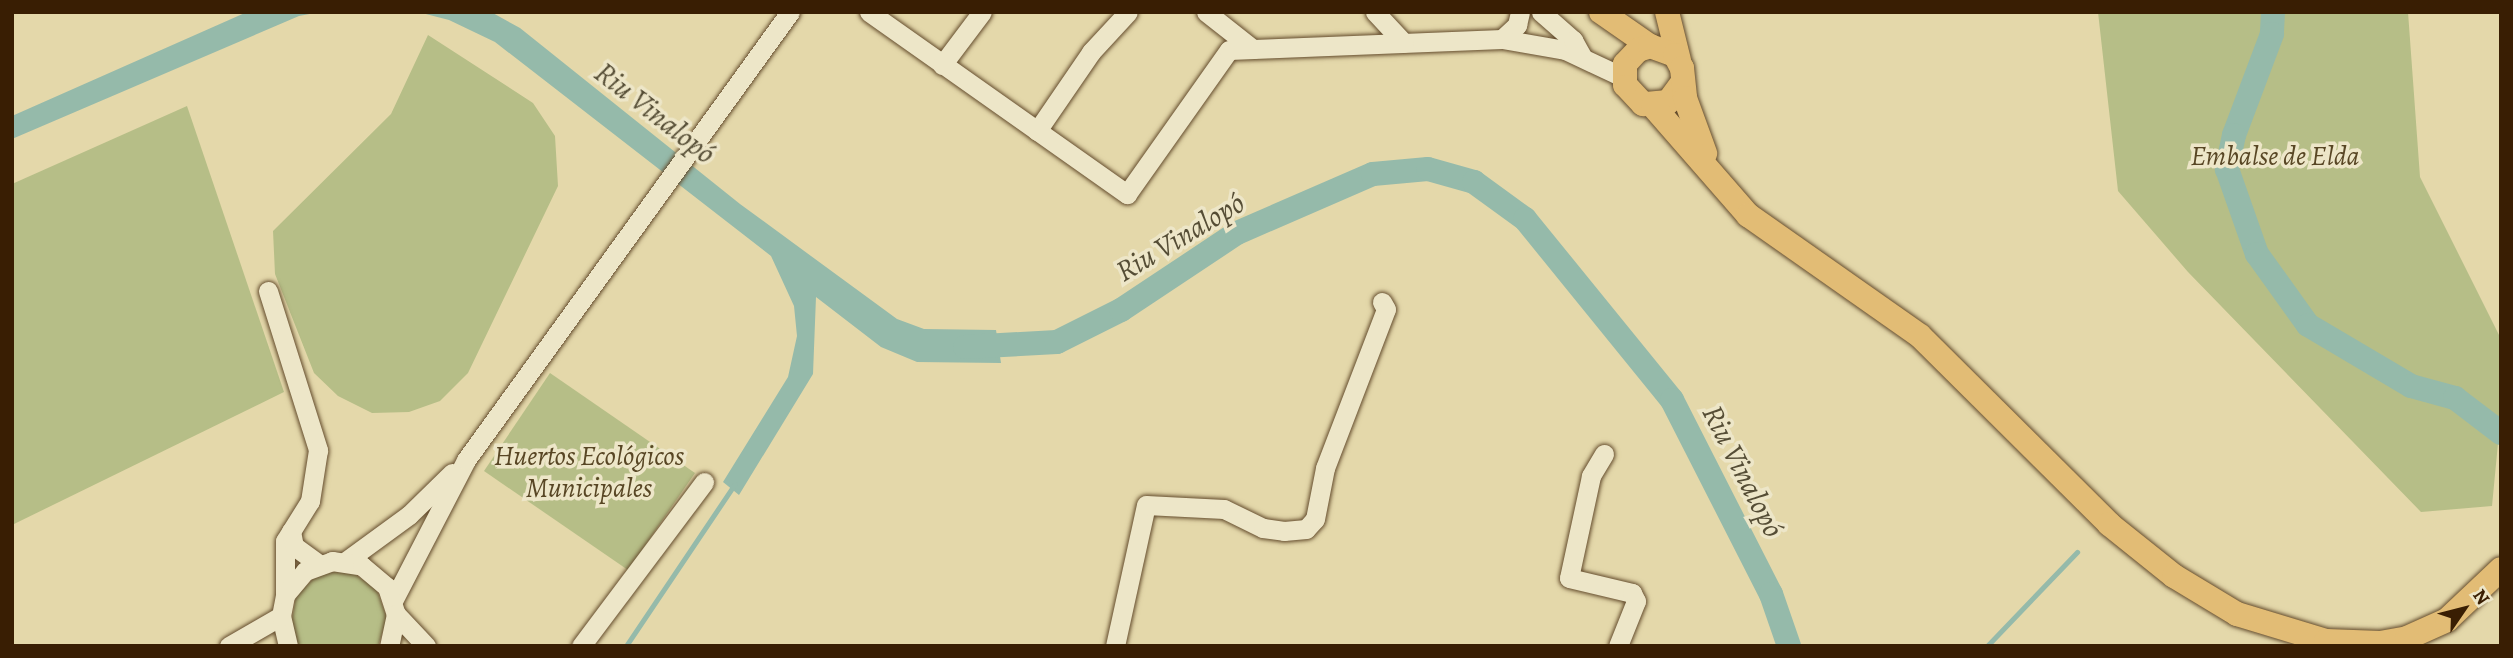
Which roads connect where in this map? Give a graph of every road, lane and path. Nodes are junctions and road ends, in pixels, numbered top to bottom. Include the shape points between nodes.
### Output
1 (790, 12) edge
2 (869, 12) edge
3 (982, 12) edge
4 (1128, 12) edge
5 (1206, 12) edge
6 (1375, 12) edge
7 (1520, 12) edge
8 (1541, 12) edge
9 (1601, 12) edge
10 (1666, 12) edge
11 (1502, 39) junction
12 (1404, 43) junction
13 (1651, 46) junction
14 (1252, 49) junction
15 (1582, 57) junction
16 (942, 65) junction
17 (1626, 67) junction
18 (1681, 72) junction
19 (1653, 106) junction
20 (1037, 131) junction
21 (1726, 193) junction
22 (268, 291) dead end
23 (1381, 302) dead end
24 (1604, 454) dead end
25 (466, 460) junction
26 (704, 482) dead end
27 (291, 531) junction
28 (346, 561) junction
29 (319, 564) junction
30 (2501, 569) edge
31 (285, 595) junction
32 (395, 608) junction
33 (281, 616) junction
34 (236, 645) edge
35 (288, 646) edge
36 (390, 646) edge
37 (426, 646) edge
38 (581, 646) edge
39 (1115, 646) edge
40 (1618, 646) edge

1 - 25 street
2 - 16 street
3 - 16 street
4 - 20 street via 1091,52
5 - 14 street
6 - 12 street
7 - 11 street via 1517,25
8 - 15 street via 1573,40
9 - 13 main road
9 - 17 main road via 1624,41
10 - 13 main road
10 - 18 main road
11 - 12 street
11 - 15 street via 1546,44
12 - 14 street
13 - 17 main road
13 - 18 main road via 1665,48
14 - 20 street via 1229,50 1127,194
15 - 17 street
16 - 20 street
17 - 19 main road via 1635,100
18 - 19 main road via 1674,97
18 - 21 main road via 1703,147
19 - 21 main road
21 - 30 main road via 1765,229 1920,336 2135,547 2237,614 2326,641 2380,643 2407,638 2447,620
22 - 27 street via 318,450 310,501
23 - 39 street via 1386,309 1325,468 1315,519 1307,529 1284,531 1263,528 1224,509 1146,505
24 - 40 street via 1591,476 1569,578 1632,593 1636,601
25 - 28 street via 409,514
25 - 32 street
26 - 38 street
27 - 29 street via 294,546
27 - 31 street via 285,541
28 - 29 street
28 - 32 street via 376,574
29 - 31 street via 299,576
31 - 33 street
32 - 36 street
32 - 37 street
33 - 34 street
33 - 35 street

